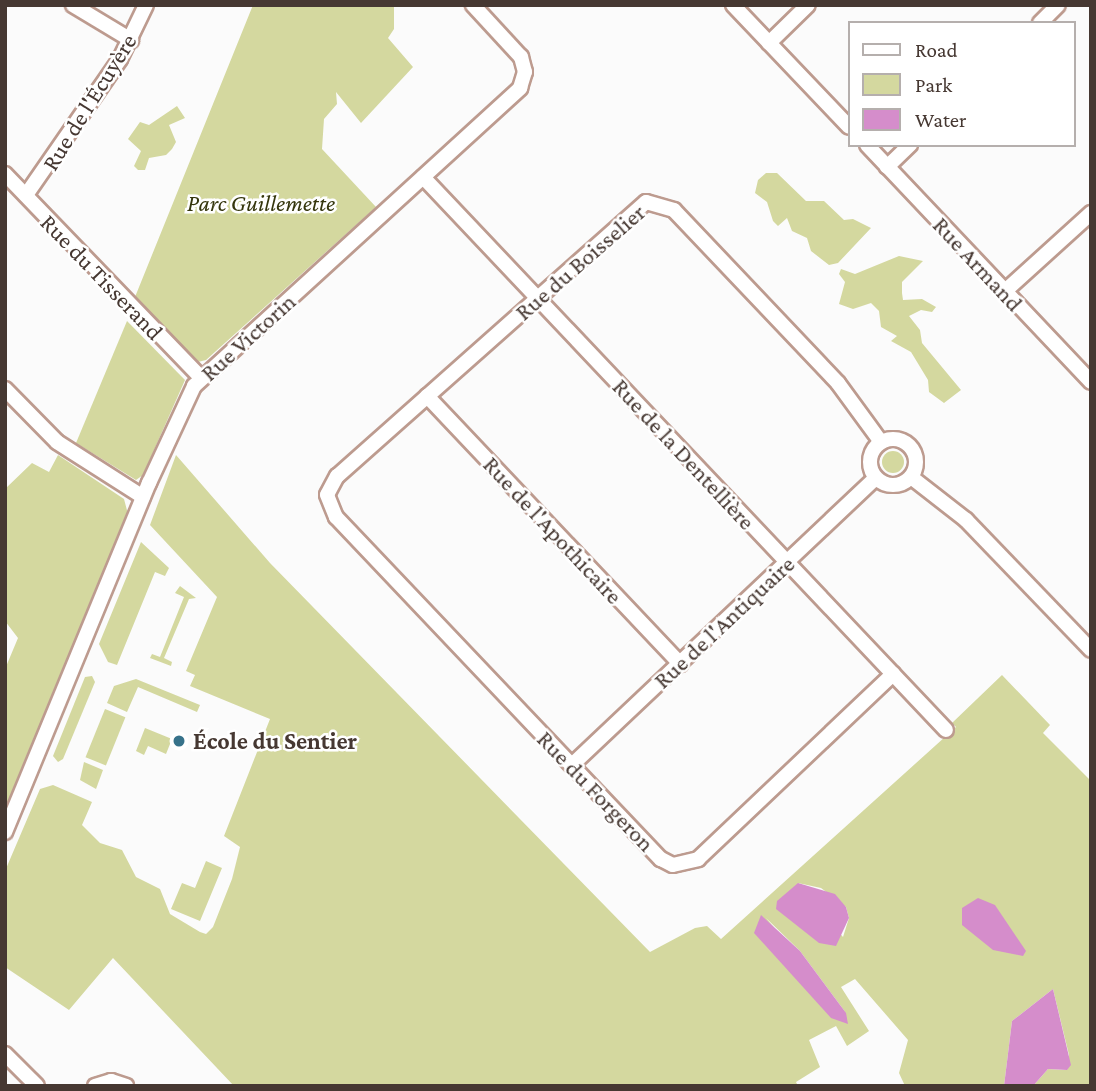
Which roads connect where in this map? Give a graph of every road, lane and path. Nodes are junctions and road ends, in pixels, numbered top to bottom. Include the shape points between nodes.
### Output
1 (73, 5) edge
2 (146, 5) edge
3 (473, 5) edge
4 (733, 5) edge
5 (808, 5) edge
6 (1058, 5) edge
7 (1042, 21) edge
8 (131, 40) junction
9 (769, 43) junction
10 (848, 126) edge
11 (869, 147) edge
12 (908, 147) edge
13 (887, 167) junction
14 (5, 174) edge
15 (423, 177) junction
16 (26, 195) junction
17 (1091, 213) edge
18 (1004, 292) junction
19 (537, 298) junction
20 (201, 378) junction
21 (1091, 382) edge
22 (5, 389) edge
23 (427, 396) junction
24 (881, 442) junction
25 (911, 477) junction
26 (876, 478) junction
27 (327, 495) joint
28 (143, 497) junction
29 (787, 562) junction
30 (1091, 650) edge
31 (680, 664) junction
32 (893, 674) junction
33 (946, 730) dead end
34 (572, 765) junction
35 (5, 832) edge
36 (5, 1054) edge
37 (37, 1086) edge
38 (95, 1086) edge
39 (126, 1086) edge

1 - 8 street
2 - 8 street, Rue de l'Écuyère
3 - 15 street, Rue Victorin via 521,57 525,78 515,95
4 - 9 street
5 - 9 street
6 - 7 street
8 - 16 street, Rue de l'Écuyère
9 - 10 street
11 - 13 street, Rue Armand
12 - 13 street
13 - 18 street, Rue Armand
14 - 16 street, Rue du Tisserand
15 - 19 street, Rue de la Dentellière
15 - 20 street, Rue Victorin
16 - 20 street, Rue du Tisserand
17 - 18 street
18 - 21 street, Rue Armand
19 - 23 street, Rue du Boisselier
19 - 24 street, Rue du Boisselier via 640,205 652,201 667,205 838,383
19 - 29 street, Rue de la Dentellière
20 - 28 street, Rue Victorin via 182,407
22 - 28 street via 57,442
23 - 27 street, Rue du Boisselier via 337,477
23 - 31 street, Rue de l'Apothicaire
24 - 25 street via 894,438 911,447 916,458
24 - 26 street via 870,462
25 - 26 street via 894,485
25 - 30 street via 967,520
26 - 29 street, Rue de l'Antiquaire
27 - 34 street, Rue du Forgeron via 336,517
28 - 35 street, Rue Victorin
29 - 31 street, Rue de l'Antiquaire
29 - 32 street, Rue de la Dentellière
31 - 34 street, Rue de l'Antiquaire
32 - 33 street, Rue de la Dentellière
32 - 34 street, Rue du Forgeron via 686,865 662,859
36 - 37 street
38 - 39 street via 111,1081

